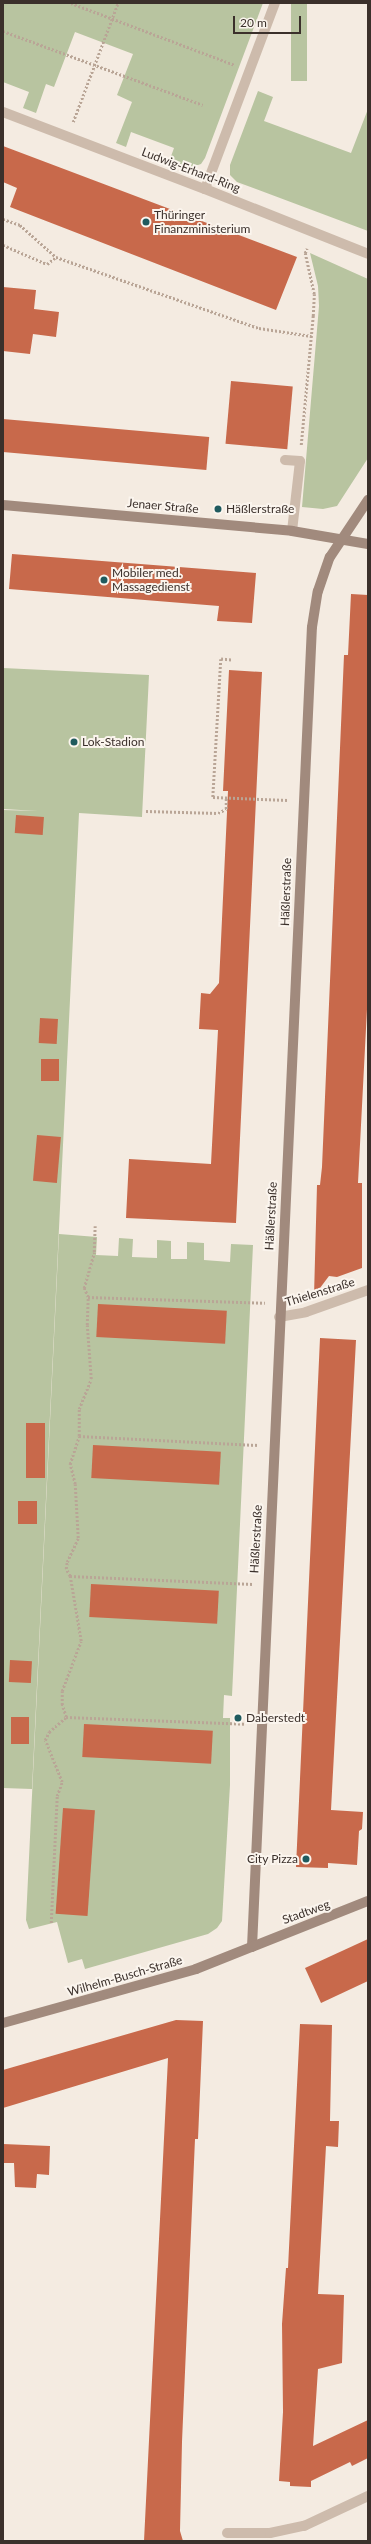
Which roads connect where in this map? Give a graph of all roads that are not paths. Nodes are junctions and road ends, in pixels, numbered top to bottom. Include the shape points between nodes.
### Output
1 (275, 3) edge
2 (3, 112) edge
3 (205, 188) junction
4 (368, 254) edge
5 (285, 460) dead end
6 (368, 500) edge
7 (3, 505) edge
8 (292, 531) junction
9 (341, 539) junction
10 (368, 544) edge
11 (368, 1290) edge
12 (279, 1317) junction
13 (368, 1901) edge
14 (252, 1947) junction
15 (3, 2023) edge
16 (368, 2496) edge
17 (227, 2533) dead end

1 - 3 street
2 - 3 street, Ludwig-Erhard-Ring
3 - 4 street, Ludwig-Erhard-Ring
5 - 8 street via 300,461
6 - 9 street, Häßlerstraße
7 - 8 street, Jenaer Straße
8 - 9 street, Jenaer Straße
9 - 10 street, Jenaer Straße
9 - 12 street, Häßlerstraße via 330,557 318,590 312,627
11 - 12 street, Thielenstraße via 306,1312
12 - 14 street, Häßlerstraße
13 - 14 street, Stadtweg
14 - 15 street, Wilhelm-Busch-Straße via 196,1969
16 - 17 street via 304,2526 270,2533

